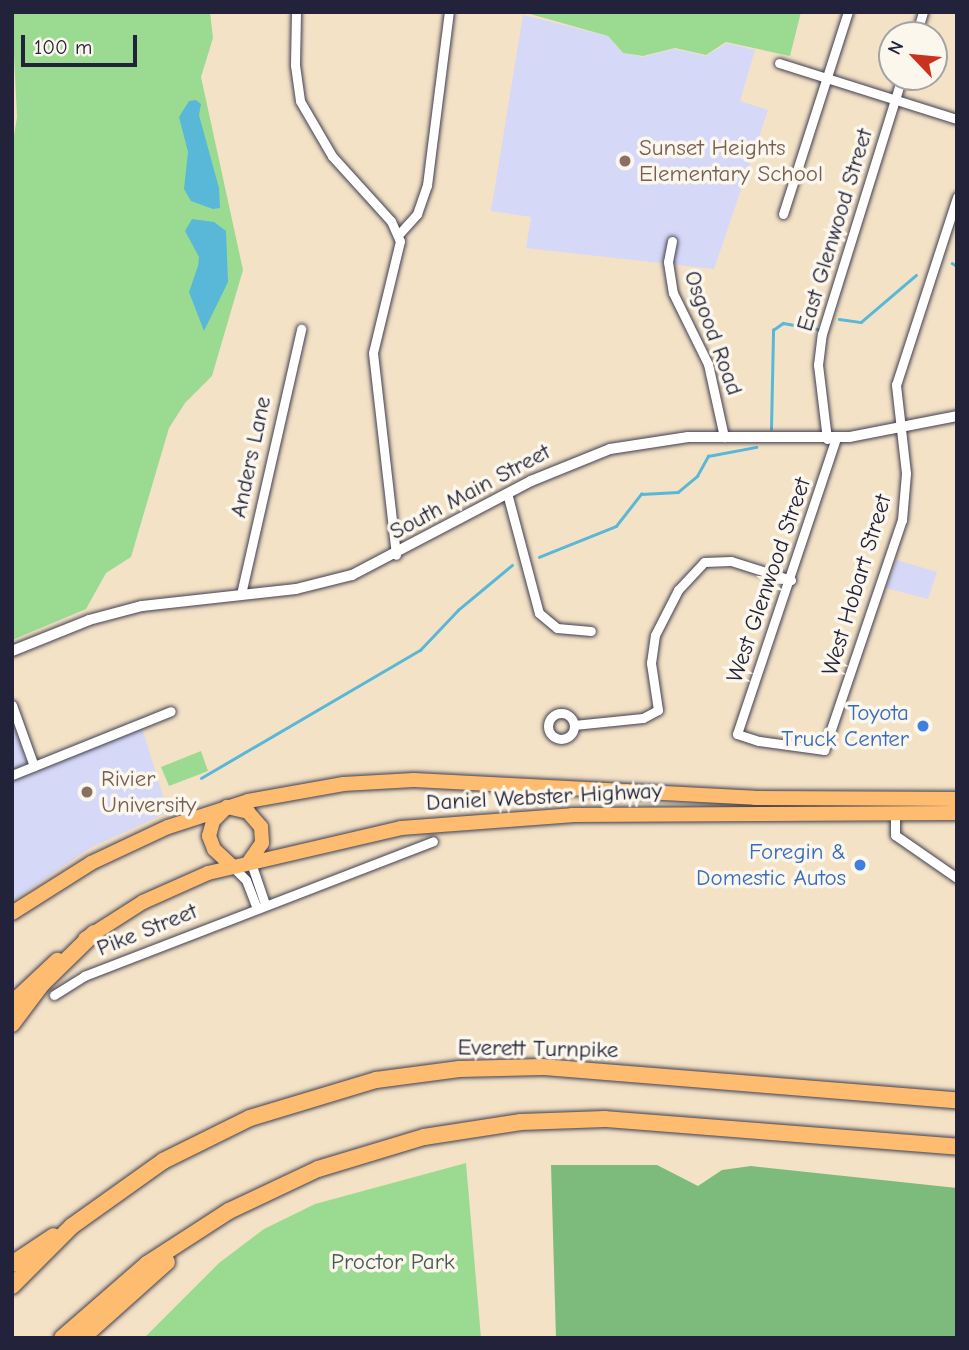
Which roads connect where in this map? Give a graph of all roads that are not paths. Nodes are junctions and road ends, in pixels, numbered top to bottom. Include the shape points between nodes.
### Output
1 (296, 12) edge
2 (449, 12) edge
3 (848, 12) edge
4 (779, 63) dead end
5 (827, 78) junction
6 (898, 91) edge
7 (895, 100) junction
8 (957, 119) edge
9 (957, 197) edge
10 (783, 214) dead end
11 (398, 234) junction
12 (672, 241) dead end
13 (301, 329) dead end
14 (957, 416) edge
15 (899, 429) junction
16 (724, 437) junction
17 (831, 438) junction
18 (507, 493) junction
19 (396, 555) junction
20 (791, 580) junction
21 (241, 594) junction
22 (591, 631) dead end
23 (12, 651) edge
24 (12, 705) edge
25 (171, 711) dead end
26 (574, 725) dead end
27 (737, 734) joint
28 (34, 766) junction
29 (12, 775) edge
30 (957, 799) edge
31 (227, 807) junction
32 (957, 813) edge
33 (895, 814) junction
34 (433, 841) dead end
35 (250, 860) junction
36 (231, 866) junction
37 (957, 878) edge
38 (261, 906) junction
39 (12, 913) edge
40 (94, 933) junction
41 (54, 995) dead end
42 (12, 1002) edge
43 (12, 1024) edge
44 (837, 1090) junction
45 (957, 1093) edge
46 (957, 1100) edge
47 (925, 1145) junction
48 (957, 1147) edge
49 (957, 1156) edge
50 (291, 1180) junction
51 (72, 1226) junction
52 (12, 1264) edge
53 (12, 1286) edge
54 (62, 1338) edge
55 (82, 1338) edge

1 - 11 street via 300,101 332,156
2 - 11 street via 427,185 417,214
3 - 5 street
4 - 5 street
5 - 7 street
5 - 10 street
6 - 7 street, East Glenwood Street
7 - 8 street
7 - 17 street, East Glenwood Street via 819,349
9 - 15 street, West Hobart Street via 901,366 896,400
11 - 19 street via 400,254 379,316 373,353
12 - 16 street, Osgood Road via 668,262 673,293 708,363
13 - 21 street, Anders Lane
14 - 15 street, South Main Street
15 - 17 street, South Main Street
15 - 27 street, West Hobart Street via 906,473 902,520 824,750
16 - 17 street, South Main Street
16 - 18 street, South Main Street via 669,438 610,449
17 - 20 street, West Glenwood Street
18 - 19 street, South Main Street
18 - 22 street via 539,613 557,628
19 - 21 street, South Main Street via 334,581
20 - 26 street via 732,561 704,562 678,590 655,635 651,663 658,710 643,718
20 - 27 street, West Glenwood Street
21 - 23 street, South Main Street via 119,611
24 - 28 street
25 - 28 street
28 - 29 street
30 - 31 main road, Daniel Webster Highway via 730,797 399,780 315,787
31 - 35 main road via 248,812 260,823 262,843
31 - 36 main road via 214,821 209,836 214,849
31 - 39 main road, Daniel Webster Highway via 123,846
32 - 33 main road, Daniel Webster Highway
33 - 35 main road, Daniel Webster Highway via 472,820 374,833
33 - 37 street via 895,835
34 - 38 street, Pike Street
35 - 36 main road, Daniel Webster Highway
35 - 38 street
36 - 38 street via 246,880
36 - 40 main road, Daniel Webster Highway via 168,889
38 - 41 street, Pike Street via 84,976
40 - 42 main road, Daniel Webster Highway
40 - 43 highway via 42,984
44 - 45 highway
44 - 46 highway, Everett Turnpike
44 - 51 highway, Everett Turnpike via 528,1067 452,1069 389,1078 303,1099 224,1129 163,1161
47 - 48 highway
47 - 49 highway
47 - 50 highway via 647,1121 549,1120 411,1140
50 - 54 highway via 169,1248
50 - 55 highway via 186,1248
51 - 52 highway via 28,1249
51 - 53 highway, Everett Turnpike

